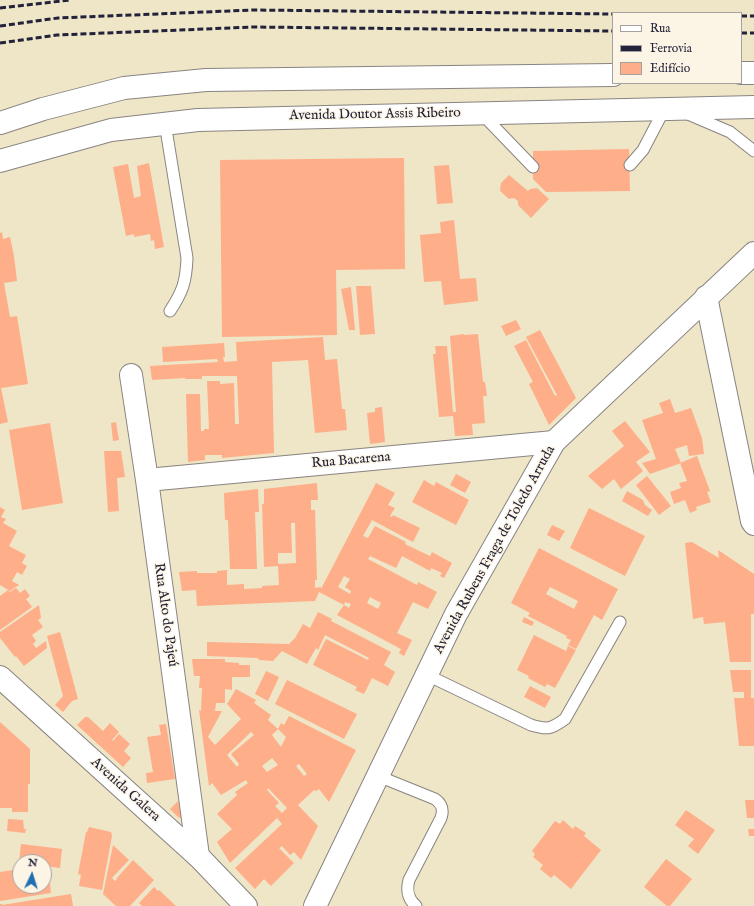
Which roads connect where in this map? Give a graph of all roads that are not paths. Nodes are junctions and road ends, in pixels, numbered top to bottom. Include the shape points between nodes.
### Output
1 (742, 73) edge
2 (754, 73) edge
3 (612, 75) edge
4 (754, 106) edge
5 (670, 108) junction
6 (481, 113) junction
7 (0, 123) edge
8 (165, 124) junction
9 (754, 152) edge
10 (0, 161) edge
11 (630, 165) dead end
12 (533, 167) dead end
13 (754, 253) edge
14 (706, 297) junction
15 (170, 311) dead end
16 (131, 375) dead end
17 (554, 442) junction
18 (147, 480) junction
19 (754, 524) edge
20 (620, 622) dead end
21 (427, 675) junction
22 (0, 677) edge
23 (378, 776) junction
24 (198, 856) junction
25 (246, 906) edge
26 (315, 906) edge
27 (416, 906) edge

1 - 2 street
3 - 7 street via 206,80 124,88
4 - 5 street, Avenida Doutor Assis Ribeiro
5 - 6 street, Avenida Doutor Assis Ribeiro
5 - 9 lane via 730,132
5 - 11 lane via 643,150
6 - 8 street, Avenida Doutor Assis Ribeiro via 198,120
6 - 12 lane
8 - 10 street, Avenida Doutor Assis Ribeiro via 111,130
8 - 15 lane via 187,258 181,294
13 - 14 street, Avenida Rubens Fraga de Toledo Arruda
14 - 17 street, Avenida Rubens Fraga de Toledo Arruda
14 - 19 street
16 - 18 street, Rua Alto do Pajeú
17 - 18 street, Rua Bacarena
17 - 21 street, Avenida Rubens Fraga de Toledo Arruda via 456,614
18 - 24 street, Rua Alto do Pajeú
20 - 21 lane via 565,719 554,727 542,728 531,725
21 - 23 street, Avenida Rubens Fraga de Toledo Arruda
22 - 24 street, Avenida Galera
23 - 26 street, Avenida Rubens Fraga de Toledo Arruda
23 - 27 lane via 435,799 442,806 441,818 409,880 408,894
24 - 25 street, Avenida Galera

